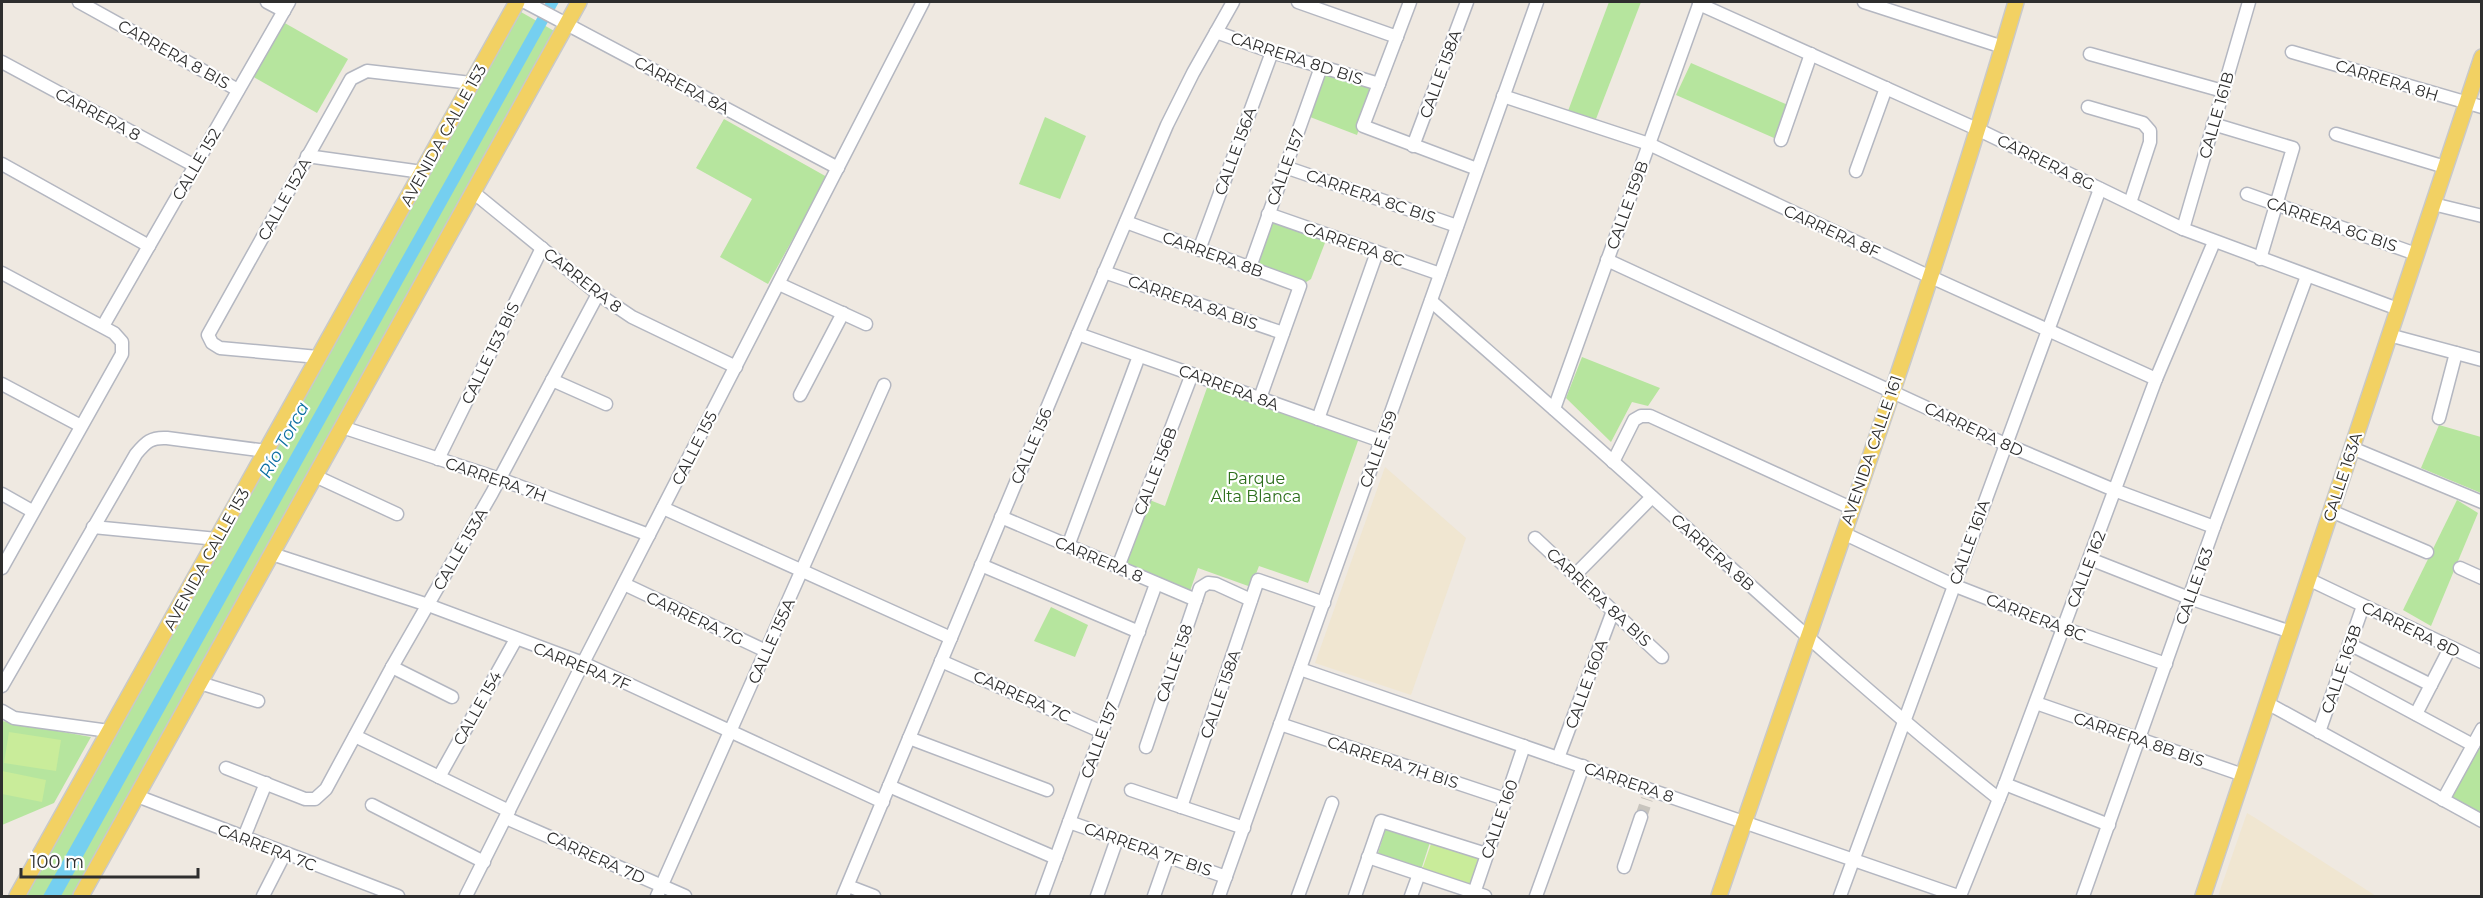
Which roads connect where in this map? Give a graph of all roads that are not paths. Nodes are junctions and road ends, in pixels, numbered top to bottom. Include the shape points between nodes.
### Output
1 (79, 2) edge
2 (267, 2) edge
3 (517, 2) edge
4 (579, 2) edge
5 (923, 2) edge
6 (1233, 2) edge
7 (1298, 2) edge
8 (1410, 2) edge
9 (1467, 2) edge
10 (1537, 2) edge
11 (1864, 2) edge
12 (2016, 2) edge
13 (2249, 2) edge
14 (1699, 3) edge
15 (530, 4) edge
16 (286, 6) edge
17 (506, 9) edge
18 (562, 21) junction
19 (1216, 32) junction
20 (1396, 37) junction
21 (2003, 46) junction
22 (1272, 52) junction
23 (2292, 52) dead end
24 (1811, 54) junction
25 (2090, 54) dead end
26 (2481, 57) edge
27 (2, 62) edge
28 (1321, 67) junction
29 (471, 83) junction
30 (1379, 84) junction
31 (1887, 88) junction
32 (238, 90) junction
33 (2223, 91) junction
34 (1503, 96) junction
35 (2466, 104) junction
36 (2088, 106) dead end
37 (2481, 107) edge
38 (2214, 124) junction
39 (1979, 130) junction
40 (2336, 134) dead end
41 (1781, 140) dead end
42 (1649, 144) junction
43 (1413, 146) junction
44 (307, 156) junction
45 (2, 164) edge
46 (195, 166) junction
47 (1286, 167) junction
48 (2445, 167) junction
49 (838, 168) junction
50 (1477, 169) junction
51 (1856, 171) dead end
52 (422, 172) junction
53 (2100, 189) junction
54 (473, 192) junction
55 (2247, 194) dead end
56 (2130, 203) junction
57 (2433, 204) junction
58 (2276, 205) junction
59 (1268, 214) junction
60 (2481, 216) edge
61 (1126, 222) junction
62 (1457, 226) junction
63 (2183, 229) junction
64 (2214, 242) junction
65 (149, 246) junction
66 (542, 248) junction
67 (1199, 250) junction
68 (1377, 252) junction
69 (2416, 254) junction
70 (2260, 259) junction
71 (1607, 260) junction
72 (1250, 267) junction
73 (1104, 272) junction
74 (2, 273) edge
75 (1440, 274) junction
76 (2307, 276) junction
77 (1931, 278) junction
78 (778, 284) junction
79 (598, 294) junction
80 (1431, 301) junction
81 (2398, 309) junction
82 (843, 313) junction
83 (866, 324) dead end
84 (103, 326) junction
85 (2048, 329) junction
86 (1283, 333) junction
87 (1078, 334) junction
88 (2389, 335) junction
89 (2456, 353) junction
90 (1139, 356) junction
91 (318, 357) junction
92 (2481, 360) edge
93 (736, 367) junction
94 (1192, 374) junction
95 (2156, 379) junction
96 (552, 380) junction
97 (2, 384) edge
98 (884, 385) dead end
99 (1892, 391) junction
100 (800, 395) dead end
101 (1260, 398) junction
102 (606, 404) dead end
103 (1554, 409) junction
104 (2439, 418) dead end
105 (1318, 419) junction
106 (81, 426) junction
107 (342, 428) junction
108 (1381, 441) junction
109 (2005, 444) junction
110 (2352, 448) junction
111 (266, 451) junction
112 (438, 459) junction
113 (1613, 462) junction
114 (315, 476) junction
115 (500, 479) junction
116 (2114, 490) junction
117 (2, 494) edge
118 (1652, 497) junction
119 (2481, 502) edge
120 (663, 508) junction
121 (1851, 508) junction
122 (32, 511) junction
123 (2331, 511) junction
124 (396, 514) dead end
125 (1001, 517) junction
126 (93, 527) junction
127 (2214, 527) junction
128 (1843, 533) junction
129 (649, 535) junction
130 (217, 538) junction
131 (1535, 538) dead end
132 (1068, 546) junction
133 (2427, 552) dead end
134 (272, 555) junction
135 (2090, 560) junction
136 (981, 566) junction
137 (1118, 567) junction
138 (2, 568) edge
139 (2460, 568) dead end
140 (801, 572) junction
141 (1575, 575) junction
142 (2481, 578) edge
143 (2308, 579) junction
144 (624, 584) junction
145 (1156, 584) junction
146 (1953, 585) junction
147 (2189, 598) junction
148 (1196, 600) junction
149 (1251, 600) junction
150 (1324, 603) junction
151 (428, 605) junction
152 (2363, 606) junction
153 (1613, 611) junction
154 (2063, 628) junction
155 (1138, 632) junction
156 (2291, 632) junction
157 (951, 638) junction
158 (1807, 638) junction
159 (516, 639) junction
160 (2349, 644) junction
161 (2450, 648) junction
162 (766, 651) junction
163 (1662, 657) dead end
164 (941, 661) junction
165 (2481, 662) edge
166 (584, 663) junction
167 (2166, 664) junction
168 (393, 667) junction
169 (1300, 669) junction
170 (2339, 673) junction
171 (200, 683) junction
172 (2430, 685) junction
173 (2, 686) edge
174 (452, 697) dead end
175 (258, 701) dead end
176 (2036, 703) junction
177 (2267, 703) junction
178 (2, 711) edge
179 (2416, 714) junction
180 (1904, 722) junction
181 (1280, 724) junction
182 (2481, 729) edge
183 (110, 731) junction
184 (731, 731) junction
185 (1102, 732) junction
186 (2319, 732) junction
187 (355, 736) junction
188 (909, 738) junction
189 (2139, 739) junction
190 (2473, 745) junction
191 (1524, 746) junction
192 (1146, 747) dead end
193 (1558, 758) junction
194 (1583, 766) junction
195 (226, 768) dead end
196 (2243, 775) junction
197 (439, 777) junction
198 (266, 783) junction
199 (2005, 784) junction
200 (889, 786) junction
201 (1047, 790) dead end
202 (1131, 790) dead end
203 (137, 796) junction
204 (1505, 799) junction
205 (1999, 799) junction
206 (2443, 800) junction
207 (883, 802) junction
208 (1332, 803) dead end
209 (372, 805) dead end
210 (1182, 807) junction
211 (508, 815) junction
212 (1641, 818) tunnel mouth
213 (2481, 821) edge
214 (1069, 822) junction
215 (1744, 822) junction
216 (2109, 825) junction
217 (1244, 828) junction
218 (244, 837) junction
219 (1117, 839) junction
220 (285, 853) junction
221 (1486, 854) junction
222 (1168, 856) junction
223 (1368, 857) junction
224 (1056, 858) junction
225 (1853, 860) junction
226 (484, 862) junction
227 (1624, 867) dead end
228 (1419, 874) junction
229 (1226, 877) junction
230 (660, 891) edge
231 (846, 891) edge
232 (1474, 894) edge
233 (17, 897) edge
234 (81, 897) edge
235 (263, 897) edge
236 (398, 897) edge
237 (466, 897) edge
238 (685, 897) edge
239 (874, 897) edge
240 (1042, 897) edge
241 (1097, 897) edge
242 (1154, 897) edge
243 (1219, 897) edge
244 (1298, 897) edge
245 (1354, 897) edge
246 (1411, 897) edge
247 (1536, 897) edge
248 (1719, 897) edge
249 (1840, 897) edge
250 (1959, 897) edge
251 (2083, 897) edge
252 (2203, 897) edge

1 - 32 street, CARRERA 8 BIS
2 - 16 street
3 - 17 main road, AVENIDA CALLE 153
4 - 18 main road
5 - 49 street, CALLE 155
6 - 19 street, CALLE 156
7 - 20 street
8 - 20 street
9 - 43 street, CALLE 158A
10 - 34 street, CALLE 159
11 - 21 street
12 - 21 main road, AVENIDA CALLE 161
13 - 33 street, CALLE 161B
14 - 24 street, CARRERA 8G
14 - 42 street, CALLE 159B
15 - 18 street, CARRERA 8A
16 - 32 street, CALLE 152
17 - 29 main road, AVENIDA CALLE 153
18 - 49 street, CARRERA 8A
18 - 54 main road
19 - 22 street, CARRERA 8D BIS
19 - 61 street, CALLE 156 via 1179,99
20 - 30 street
21 - 39 main road, AVENIDA CALLE 161
22 - 28 street, CARRERA 8D BIS
22 - 67 street, CALLE 156A
23 - 35 street, CARRERA 8H
24 - 31 street, CARRERA 8G
24 - 41 street
25 - 33 street
26 - 35 main road, CALLE 163A
27 - 46 street, CARRERA 8
28 - 30 street, CARRERA 8D BIS
28 - 47 street, CALLE 157
29 - 44 street, CALLE 152A via 366,71 351,79
29 - 52 main road, AVENIDA CALLE 153
30 - 43 street via 1363,126
31 - 39 street, CARRERA 8G
31 - 51 street
32 - 46 street, CALLE 152
33 - 38 street, CALLE 161B
34 - 42 street, CARRERA 8F
34 - 50 street, CALLE 159
35 - 37 street, CARRERA 8H
35 - 48 main road, CALLE 163A
36 - 56 street via 2143,123 2151,130
38 - 58 street via 2293,148
38 - 63 street, CALLE 161B
39 - 53 street, CARRERA 8G
39 - 77 main road, AVENIDA CALLE 161
40 - 48 street
42 - 71 street, CALLE 159B
42 - 77 street, CARRERA 8F
43 - 50 street
44 - 52 street
44 - 91 street, CALLE 152A via 208,335 220,348
45 - 65 street
46 - 65 street, CALLE 152
47 - 59 street, CALLE 157
47 - 62 street, CARRERA 8C BIS
48 - 57 main road, CALLE 163A
49 - 78 street, CALLE 155
50 - 62 street, CALLE 159
52 - 91 main road, AVENIDA CALLE 153
53 - 56 street, CARRERA 8G
53 - 85 street, CALLE 161A
54 - 66 street, CARRERA 8
54 - 107 main road
55 - 58 street, CARRERA 8G BIS
56 - 63 street, CARRERA 8G
57 - 60 street
57 - 69 main road, CALLE 163A
58 - 69 street, CARRERA 8G BIS
58 - 70 street
59 - 68 street, CARRERA 8C
59 - 72 street, CALLE 157
61 - 67 street, CARRERA 8B
61 - 73 street, CALLE 156
62 - 75 street, CALLE 159
63 - 64 street, CARRERA 8G
64 - 70 street, CARRERA 8G
64 - 95 street, CALLE 162
65 - 84 street, CALLE 152
66 - 79 street, CARRERA 8
66 - 112 street, CALLE 153 BIS
67 - 72 street, CARRERA 8B
68 - 75 street, CARRERA 8C
68 - 105 street
69 - 81 main road, CALLE 163A
70 - 76 street, CARRERA 8G
71 - 99 street, CARRERA 8D
71 - 103 street, CALLE 159B
72 - 86 street, CARRERA 8B via 1300,286
73 - 86 street, CARRERA 8A BIS
73 - 87 street, CALLE 156
74 - 84 street
75 - 80 street, CALLE 159
76 - 81 street, CARRERA 8G
76 - 127 street, CALLE 163
77 - 85 street, CARRERA 8F
77 - 99 main road, AVENIDA CALLE 161
78 - 82 street
78 - 93 street, CALLE 155
79 - 93 street, CARRERA 8 via 632,316
79 - 96 street, CALLE 153A
80 - 103 street, CARRERA 8B
80 - 108 street, CALLE 159
81 - 88 main road, CALLE 163A
82 - 83 street
82 - 100 street
84 - 106 street via 122,342 122,354
85 - 95 street, CARRERA 8F
85 - 109 street, CALLE 161A
86 - 101 street
87 - 90 street, CARRERA 8A
87 - 125 street, CALLE 156
88 - 89 street
88 - 110 main road, CALLE 163A
89 - 92 street
89 - 104 street
90 - 94 street, CARRERA 8A
90 - 132 street
91 - 111 main road, AVENIDA CALLE 153
93 - 120 street, CALLE 155
94 - 101 street, CARRERA 8A
94 - 137 street, CALLE 156B
95 - 116 street, CALLE 162
96 - 102 street
96 - 115 street, CALLE 153A
97 - 106 street
98 - 140 street, CALLE 155A
99 - 109 street, CARRERA 8D
99 - 121 main road, AVENIDA CALLE 161
101 - 105 street, CARRERA 8A
103 - 113 street, CARRERA 8B
105 - 108 street, CARRERA 8A
106 - 122 street
107 - 112 street, CARRERA 7H
107 - 114 main road
108 - 150 street, CALLE 159
109 - 116 street, CARRERA 8D
109 - 146 street, CALLE 161A
110 - 119 street
110 - 123 main road, CALLE 163A
111 - 126 street via 157,437 146,441
111 - 130 main road, AVENIDA CALLE 153
112 - 115 street, CARRERA 7H
113 - 118 street, CARRERA 8B
113 - 121 street via 1634,420 1650,416
114 - 124 street
114 - 134 main road
115 - 129 street, CARRERA 7H
115 - 151 street, CALLE 153A
116 - 127 street, CARRERA 8D
116 - 135 street, CALLE 162
117 - 122 street
118 - 141 street
118 - 158 street, CARRERA 8B
120 - 129 street, CALLE 155
120 - 140 street
121 - 128 main road, AVENIDA CALLE 161
122 - 138 street
123 - 133 street
123 - 143 main road, CALLE 163A
125 - 132 street, CARRERA 8
125 - 136 street, CALLE 156
126 - 130 street
126 - 173 street
127 - 147 street, CALLE 163
128 - 146 street, CARRERA 8C
128 - 158 main road, AVENIDA CALLE 161
129 - 144 street, CALLE 155
130 - 183 main road, AVENIDA CALLE 153
131 - 141 street, CARRERA 8A BIS
132 - 137 street, CARRERA 8
134 - 151 street, CARRERA 7F
134 - 171 main road
135 - 147 street
135 - 154 street, CALLE 162
136 - 155 street
136 - 157 street, CALLE 156
137 - 145 street, CARRERA 8
139 - 142 street
140 - 157 street
140 - 162 street, CALLE 155A
141 - 153 street, CARRERA 8A BIS
143 - 152 street, CARRERA 8D
143 - 156 main road, CALLE 163A
144 - 162 street, CARRERA 7G
144 - 166 street, CALLE 155
145 - 148 street, CARRERA 8
145 - 155 street, CALLE 157
146 - 154 street, CARRERA 8C
146 - 180 street, CALLE 161A
147 - 156 street
147 - 167 street, CALLE 163
148 - 149 street, CALLE 158 via 1200,588 1208,583
148 - 192 street, CALLE 158
149 - 150 street, CALLE 158A via 1258,580
149 - 210 street, CALLE 158A
150 - 169 street, CALLE 159
151 - 159 street, CARRERA 7F
151 - 168 street, CALLE 153A
152 - 160 street, CALLE 163B
152 - 161 street, CARRERA 8D
153 - 163 street, CARRERA 8A BIS
153 - 193 street, CALLE 160A
154 - 167 street, CARRERA 8C
154 - 176 street, CALLE 162
155 - 185 street, CALLE 157
156 - 177 main road, CALLE 163A
157 - 164 street, CALLE 156
158 - 180 street, CARRERA 8B
158 - 215 main road, AVENIDA CALLE 161
159 - 166 street, CARRERA 7F
159 - 197 street, CALLE 154
160 - 170 street, CALLE 163B
160 - 172 street
161 - 165 street, CARRERA 8D
161 - 172 street
162 - 184 street, CALLE 155A
164 - 185 street, CARRERA 7C
164 - 188 street, CALLE 156
166 - 184 street, CARRERA 7F
166 - 211 street, CALLE 155
167 - 189 street, CALLE 163
168 - 174 street
168 - 187 street, CALLE 153A
169 - 181 street, CALLE 159
169 - 191 street, CARRERA 8
170 - 179 street
170 - 186 street, CALLE 163B
171 - 175 street
171 - 203 main road
172 - 179 street
176 - 189 street, CARRERA 8B BIS
176 - 199 street, CALLE 162
177 - 186 street
177 - 196 main road, CALLE 163A
178 - 183 street via 14,718
179 - 190 street
180 - 205 street, CARRERA 8B
180 - 225 street, CALLE 161A
181 - 204 street, CARRERA 7H BIS
181 - 217 street, CALLE 159
182 - 190 street
183 - 233 main road, AVENIDA CALLE 153
184 - 207 street, CARRERA 7F
184 - 230 street, CALLE 155A
185 - 214 street, CALLE 157
186 - 206 street
187 - 197 street, CARRERA 7D
187 - 198 street, CALLE 153A via 326,789 315,799 305,799
188 - 200 street, CALLE 156
188 - 201 street
189 - 196 street, CARRERA 8B BIS
189 - 216 street, CALLE 163
190 - 206 street
191 - 193 street, CARRERA 8
191 - 204 street, CALLE 160
193 - 194 street, CARRERA 8
194 - 215 street, CARRERA 8 via 1649,794
194 - 247 street
195 - 198 street
196 - 252 main road, CALLE 163A
197 - 211 street, CARRERA 7D
198 - 218 street
199 - 205 street, CALLE 162
199 - 216 street
200 - 207 street, CALLE 156
200 - 224 street
202 - 210 street
203 - 218 street, CARRERA 7C
203 - 234 main road
204 - 221 street, CALLE 160
205 - 250 street, CALLE 162
206 - 213 street
207 - 231 street, CALLE 156
208 - 244 street
209 - 226 street
210 - 217 street
211 - 226 street, CALLE 155
211 - 230 street, CARRERA 7D
212 - 227 street
214 - 219 street, CARRERA 7F BIS
214 - 224 street, CALLE 157
215 - 225 street, CARRERA 8
215 - 248 main road, AVENIDA CALLE 161
216 - 251 street, CALLE 163
217 - 229 street, CALLE 159
218 - 220 street, CARRERA 7C
219 - 222 street, CARRERA 7F BIS
219 - 241 street
220 - 235 street
220 - 236 street, CARRERA 7C
221 - 223 street via 1381,821
221 - 232 street, CALLE 160
222 - 229 street, CARRERA 7F BIS
222 - 242 street
223 - 228 street
223 - 245 street
224 - 240 street, CALLE 157
225 - 249 street, CALLE 161A
225 - 250 street, CARRERA 8
226 - 237 street, CALLE 155
228 - 232 street
228 - 246 street
229 - 243 street, CALLE 159
230 - 238 street, CARRERA 7D
231 - 239 street

